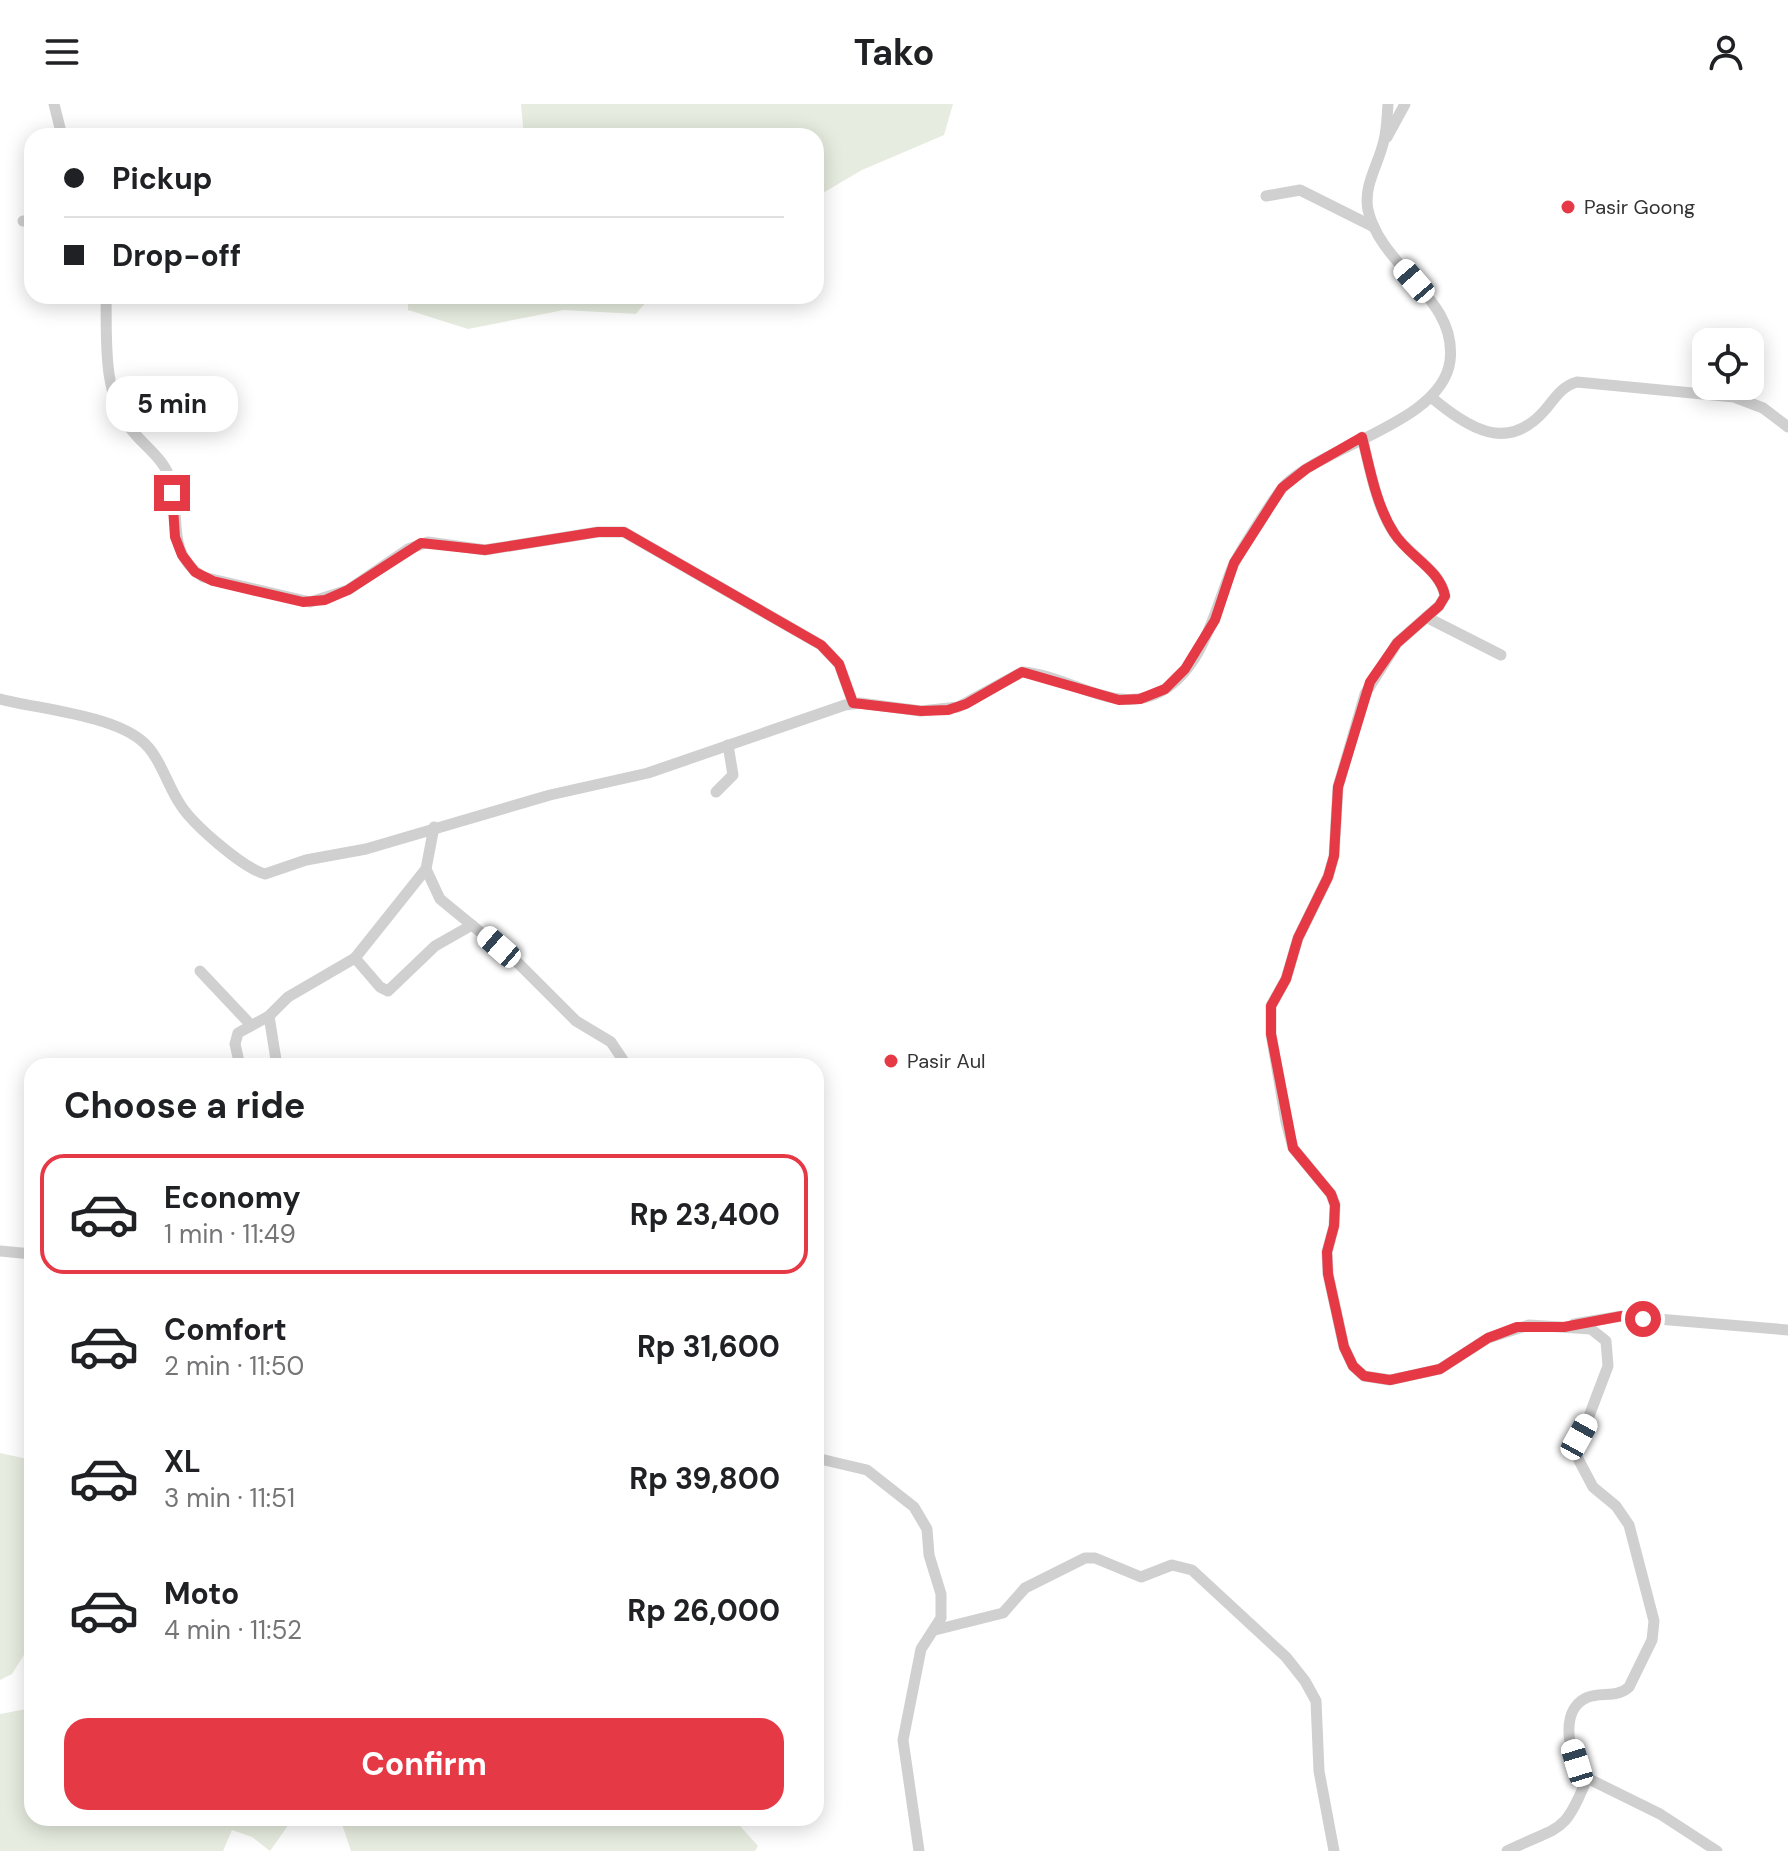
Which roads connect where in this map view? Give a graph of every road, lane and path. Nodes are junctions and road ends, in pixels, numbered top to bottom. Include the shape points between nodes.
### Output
1 (54, 104) edge
2 (1388, 104) edge
3 (1405, 104) edge
4 (60, 128) edge
5 (1384, 141) junction
6 (1266, 196) dead end
7 (1375, 228) junction
8 (106, 304) edge
9 (1432, 398) junction
10 (1788, 427) edge
11 (1362, 437) junction
12 (1426, 617) junction
13 (1501, 655) dead end
14 (0, 699) edge
15 (853, 703) junction
16 (728, 745) junction
17 (716, 792) dead end
18 (434, 827) junction
19 (426, 869) junction
20 (472, 925) junction
21 (355, 958) junction
22 (200, 971) dead end
23 (269, 1016) junction
24 (250, 1024) junction
25 (239, 1058) edge
26 (276, 1058) edge
27 (622, 1058) edge
28 (0, 1251) edge
29 (24, 1253) edge
30 (1564, 1327) junction
31 (1788, 1330) edge
32 (824, 1460) edge
33 (935, 1630) junction
34 (1587, 1778) junction
35 (919, 1851) edge
36 (1334, 1851) edge
37 (1507, 1851) edge
38 (1717, 1851) edge

1 - 4 street
2 - 5 street
3 - 5 street
5 - 7 street via 1367,191
6 - 7 street via 1300,190
7 - 9 street via 1438,310 1447,330 1448,374
8 - 15 street via 114,399 123,419 168,473 178,547 203,577 310,602 348,590 421,543 485,550 624,532 821,645 839,664
9 - 10 street via 1465,423 1496,434 1527,428 1564,388 1582,382 1734,397 1763,408
9 - 11 street
11 - 12 street via 1390,526 1443,587 1445,599
11 - 15 street via 1282,488 1234,563 1215,620 1185,669 1165,689 1119,700 1022,672 948,710
12 - 13 street
12 - 30 street via 1397,643 1365,694 1338,787 1328,877 1271,1006 1286,1122 1293,1148 1335,1205 1328,1274 1344,1347 1364,1376 1390,1380 1440,1369 1488,1338 1517,1327
14 - 18 street via 66,712 133,734 152,753 189,816 262,873
15 - 16 street
16 - 17 street via 733,775
16 - 18 street via 648,773
18 - 19 street
19 - 20 street via 440,899
19 - 21 street
20 - 21 street via 435,946 388,991
20 - 27 street via 576,1021 611,1042
21 - 23 street via 288,997
22 - 24 street
23 - 24 street
23 - 26 street
24 - 25 street via 236,1037
28 - 29 street
30 - 31 street via 1622,1316
30 - 34 street via 1599,1333 1609,1349 1608,1366 1575,1453 1593,1487 1629,1525 1654,1631 1629,1687 1610,1696 1588,1696 1571,1716 1570,1741
32 - 33 street via 867,1470 923,1518 941,1594
33 - 35 street via 921,1649 903,1740
33 - 36 street via 1003,1613 1025,1588 1085,1558 1141,1577 1172,1565 1192,1570 1286,1657 1312,1691
34 - 37 street via 1573,1816
34 - 38 street via 1660,1814

